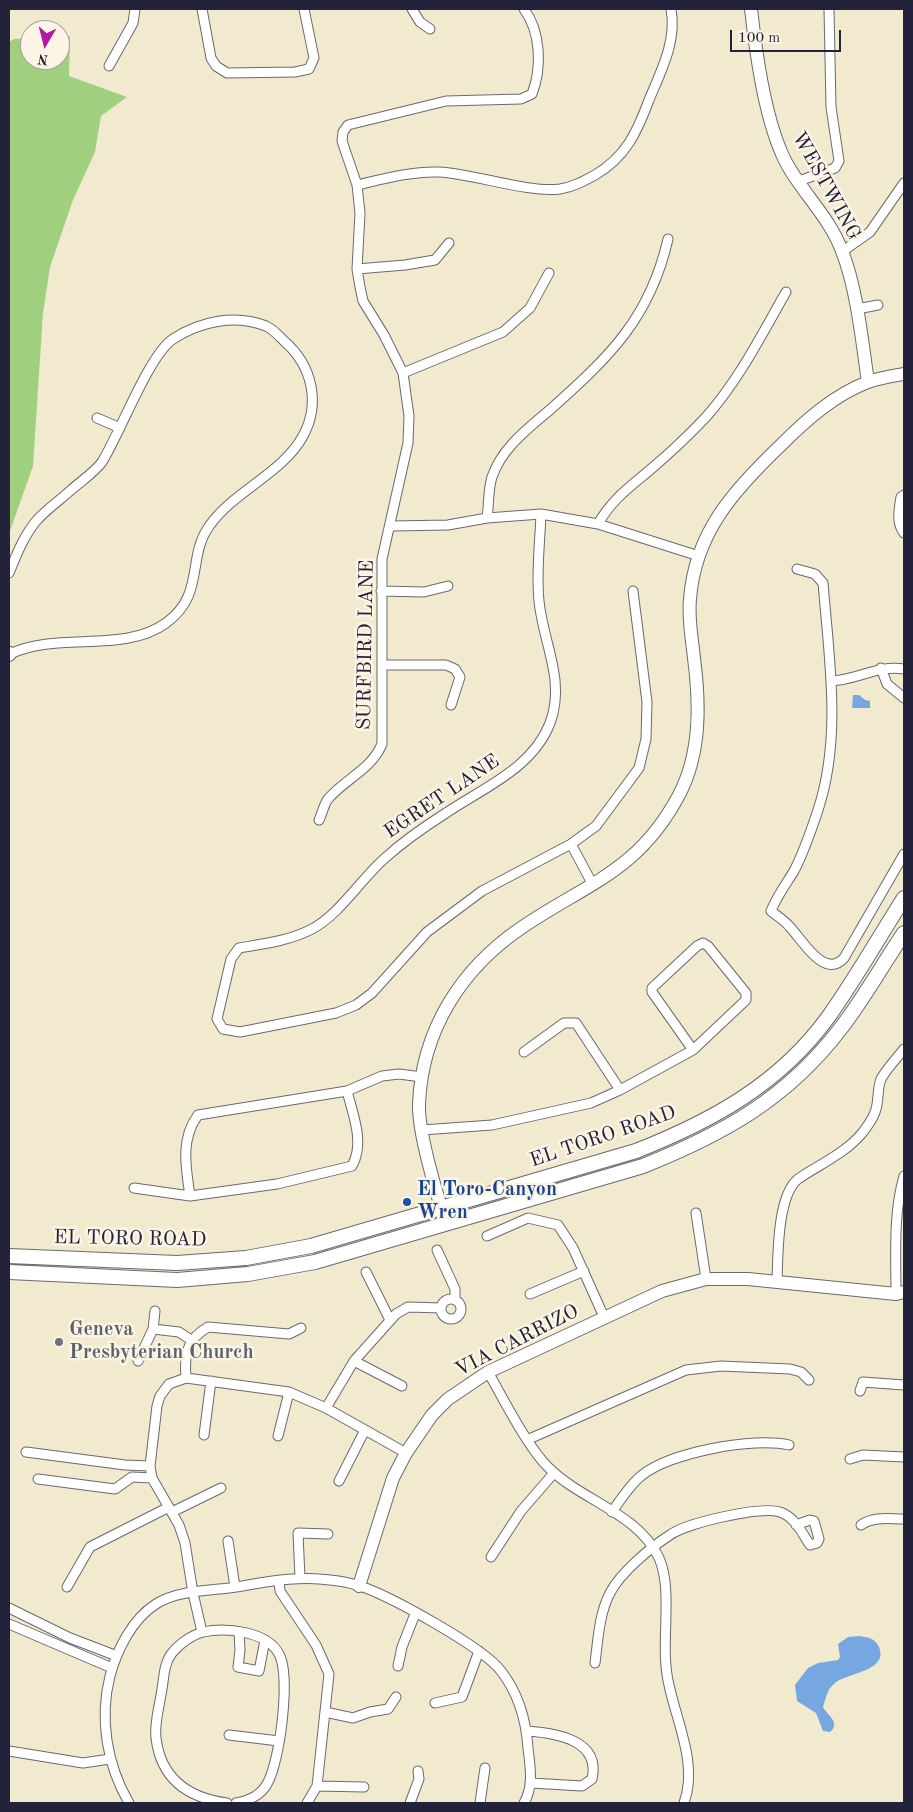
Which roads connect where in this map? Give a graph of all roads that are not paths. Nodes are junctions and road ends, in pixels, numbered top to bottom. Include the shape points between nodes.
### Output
1 (136, 9) edge
2 (202, 9) edge
3 (304, 9) edge
4 (412, 9) edge
5 (524, 9) edge
6 (671, 9) edge
7 (751, 9) edge
8 (829, 9) edge
9 (430, 29) dead end
10 (109, 66) dead end
11 (799, 181) junction
12 (904, 183) edge
13 (357, 185) junction
14 (668, 239) dead end
15 (449, 243) dead end
16 (842, 251) junction
17 (357, 269) junction
18 (549, 273) dead end
19 (786, 292) dead end
20 (878, 305) dead end
21 (857, 309) junction
22 (403, 373) junction
23 (904, 374) edge
24 (868, 382) junction
25 (97, 418) dead end
26 (120, 428) junction
27 (904, 495) edge
28 (542, 514) junction
29 (487, 518) junction
30 (598, 524) junction
31 (392, 526) junction
32 (903, 531) edge
33 (699, 556) junction
34 (797, 569) dead end
35 (9, 573) edge
36 (448, 586) dead end
37 (382, 591) junction
38 (633, 591) dead end
39 (9, 653) edge
40 (384, 665) junction
41 (881, 668) junction
42 (904, 668) edge
43 (831, 681) junction
44 (904, 698) edge
45 (451, 705) dead end
46 (319, 820) dead end
47 (571, 844) junction
48 (904, 854) edge
49 (592, 885) junction
50 (904, 898) edge
51 (904, 932) edge
52 (904, 1049) edge
53 (693, 1050) junction
54 (524, 1052) dead end
55 (422, 1077) junction
56 (620, 1090) junction
57 (347, 1091) junction
58 (422, 1130) junction
59 (904, 1176) edge
60 (134, 1188) dead end
61 (190, 1196) junction
62 (440, 1208) junction
63 (696, 1213) dead end
64 (447, 1224) junction
65 (900, 1228) edge
66 (487, 1236) dead end
67 (437, 1250) dead end
68 (9, 1256) edge
69 (584, 1271) junction
70 (9, 1272) edge
71 (366, 1272) dead end
72 (706, 1279) junction
73 (777, 1282) junction
74 (900, 1293) edge
75 (530, 1294) dead end
76 (455, 1300) junction
77 (441, 1308) junction
78 (155, 1311) dead end
79 (604, 1317) junction
80 (390, 1320) junction
81 (300, 1328) dead end
82 (153, 1329) junction
83 (191, 1340) junction
84 (138, 1361) dead end
85 (354, 1361) junction
86 (488, 1372) junction
87 (186, 1378) junction
88 (809, 1380) dead end
89 (211, 1381) junction
90 (904, 1385) edge
91 (402, 1386) dead end
92 (860, 1391) dead end
93 (289, 1392) junction
94 (326, 1408) junction
95 (365, 1430) junction
96 (204, 1435) dead end
97 (278, 1436) dead end
98 (529, 1439) junction
99 (789, 1445) dead end
100 (26, 1452) dead end
101 (406, 1453) junction
102 (904, 1457) edge
103 (850, 1459) dead end
104 (125, 1465) junction
105 (150, 1466) junction
106 (554, 1473) junction
107 (152, 1478) junction
108 (38, 1479) dead end
109 (125, 1480) junction
110 (339, 1481) dead end
111 (221, 1488) dead end
112 (170, 1509) junction
113 (612, 1512) junction
114 (904, 1519) edge
115 (796, 1525) dead end
116 (861, 1525) dead end
117 (328, 1534) dead end
118 (228, 1541) dead end
119 (652, 1548) junction
120 (491, 1557) dead end
121 (300, 1578) junction
122 (279, 1581) junction
123 (359, 1586) junction
124 (67, 1587) dead end
125 (235, 1587) junction
126 (192, 1593) junction
127 (10, 1611) edge
128 (415, 1614) junction
129 (9, 1624) edge
130 (202, 1632) junction
131 (239, 1632) junction
132 (265, 1640) junction
133 (479, 1651) junction
134 (117, 1656) junction
135 (595, 1663) dead end
136 (398, 1666) dead end
137 (112, 1668) junction
138 (396, 1697) dead end
139 (435, 1703) dead end
140 (325, 1712) junction
141 (527, 1731) junction
142 (229, 1735) dead end
143 (279, 1741) junction
144 (9, 1751) edge
145 (110, 1759) junction
146 (485, 1768) dead end
147 (418, 1771) dead end
148 (531, 1782) junction
149 (317, 1786) junction
150 (364, 1787) dead end
151 (198, 1801) edge
152 (129, 1803) edge
153 (227, 1803) edge
154 (236, 1803) edge
155 (307, 1803) edge
156 (410, 1803) edge
157 (480, 1803) edge
158 (524, 1803) edge
159 (684, 1803) edge

1 - 10 street via 134,23
2 - 3 street via 211,58 216,66 228,73 309,69 314,58
4 - 9 street via 420,22
5 - 13 street, SURFBIRD LANE via 534,32 539,68 532,94 520,99 446,101 348,125 342,141
6 - 13 street via 672,41 633,136 612,166 579,184 559,189 438,172
7 - 11 street, WESTWING via 766,102 782,155
8 - 11 street via 831,107 839,161 835,168
11 - 16 street, WESTWING via 826,220
12 - 16 street via 870,232
13 - 17 street, SURFBIRD LANE via 360,213
14 - 29 street via 661,271 626,334 596,368 510,446 492,477
15 - 17 street via 435,260
16 - 21 street, WESTWING
17 - 22 street, SURFBIRD LANE via 363,301
18 - 22 street via 530,308 503,332
19 - 30 street via 712,410 610,504
20 - 21 street
21 - 24 street, WESTWING
22 - 31 street, SURFBIRD LANE via 409,416 408,443
23 - 24 street
24 - 33 street via 845,393 809,418 741,484 720,514
25 - 26 street
26 - 35 street via 101,464 36,521 17,552
26 - 39 street via 158,356 171,340 194,327 214,321 242,321 268,327 293,348 310,380 313,402 309,424 295,448 226,506 208,526 200,547 193,586 184,605 167,623 145,635 47,642
27 - 32 street via 899,514
28 - 29 street
28 - 30 street
28 - 47 street, EGRET LANE via 538,598 558,694 550,723 537,746 521,765 410,837 374,867 341,905 313,929 286,940 238,948 232,959 217,1019 223,1029 240,1032 356,1006 372,993 427,932 482,891
29 - 31 street via 448,525
30 - 33 street
31 - 37 street, SURFBIRD LANE via 382,559
33 - 49 street via 691,585 689,615 699,708 696,742 687,776 656,833 630,859
34 - 43 street via 823,580
36 - 37 street via 424,592
37 - 40 street, SURFBIRD LANE
38 - 47 street via 647,702 646,739 639,768 596,826
40 - 45 street via 446,664 455,669 460,677
40 - 46 street, SURFBIRD LANE via 382,744 377,757 328,800
41 - 42 street
41 - 43 street via 848,680
41 - 44 street via 887,684
43 - 48 street via 832,727 821,799 801,855 771,910 816,957 834,965 844,958
47 - 49 street
49 - 55 street via 521,928 487,954 458,987 440,1020
50 - 62 main road, EL TORO ROAD via 829,1017 795,1056 755,1090 682,1132 636,1151
51 - 64 main road, EL TORO ROAD via 840,1028 806,1068 764,1104 728,1128 643,1166
52 - 73 street via 882,1078 876,1108 863,1132 843,1151 796,1181 790,1189 784,1203
53 - 53 street via 652,988 703,943 746,993 746,1000
53 - 56 street
54 - 56 street via 564,1023 576,1023
55 - 57 street via 382,1076
55 - 58 street via 419,1105
56 - 58 street via 591,1103 492,1125
57 - 61 street via 198,1115 189,1126 185,1155
57 - 61 street via 358,1135 358,1155 352,1166 277,1184
58 - 62 street
59 - 65 street via 900,1192
60 - 61 street
62 - 64 street
62 - 68 main road, EL TORO ROAD via 311,1246 246,1258 177,1263
63 - 72 street
64 - 70 main road, EL TORO ROAD via 315,1262 248,1274 177,1280
65 - 74 street
66 - 69 street, VIA CARRIZO via 528,1218 558,1225
67 - 76 street via 455,1289
69 - 75 street, VIA CARRIZO
69 - 79 street, VIA CARRIZO
71 - 80 street
72 - 73 street, VIA CARRIZO
72 - 79 street, VIA CARRIZO via 662,1291
73 - 74 street, VIA CARRIZO
76 - 77 street via 444,1302
76 - 77 street via 460,1306 457,1316 446,1318
77 - 80 street via 408,1307
78 - 82 street
79 - 86 street, VIA CARRIZO
80 - 85 street
81 - 83 street via 289,1334 208,1327
82 - 83 street via 179,1332
82 - 84 street
83 - 87 street via 185,1354
85 - 91 street
85 - 94 street
86 - 98 street
86 - 101 street, VIA CARRIZO via 448,1399 432,1415
87 - 89 street
87 - 105 street via 169,1384 160,1396
88 - 98 street via 790,1368 720,1366 686,1370
89 - 93 street
89 - 96 street
90 - 92 street via 864,1382
93 - 94 street
93 - 97 street
94 - 95 street
95 - 101 street
95 - 110 street
98 - 106 street
99 - 113 street via 772,1441 678,1456 640,1476
100 - 104 street
101 - 123 street, VIA CARRIZO via 393,1478
102 - 103 street via 863,1455
104 - 105 street
104 - 109 street
105 - 107 street
106 - 113 street
106 - 120 street via 521,1511
107 - 109 street via 132,1476
107 - 112 street
108 - 109 street via 115,1489
111 - 112 street
112 - 124 street via 90,1547
112 - 126 street via 185,1543
113 - 119 street via 640,1532
114 - 116 street via 878,1518
115 - 119 street via 780,1512 747,1511 678,1531
117 - 121 street via 298,1533
118 - 125 street
119 - 135 street via 610,1591 602,1611
119 - 159 street via 658,1558 664,1584 668,1683 688,1761 689,1784
121 - 122 street
121 - 123 street
122 - 125 street
122 - 140 street via 280,1591 316,1645 330,1674
123 - 128 street
125 - 126 street
126 - 130 street
126 - 134 street via 168,1598 147,1611 134,1625
127 - 134 street
128 - 133 street
128 - 136 street
129 - 137 street
130 - 131 street
130 - 151 street via 182,1643 165,1665 156,1737 162,1760 171,1776
131 - 132 street
131 - 132 street via 238,1667 259,1671
132 - 143 street via 279,1654 285,1683
133 - 139 street via 462,1697
133 - 141 street via 501,1670 511,1685 523,1710
134 - 137 street
137 - 145 street via 105,1714
138 - 140 street via 388,1709 353,1718
140 - 149 street
141 - 148 street
141 - 148 street via 566,1738 589,1752 595,1765 592,1778 582,1786
142 - 143 street
143 - 154 street via 266,1785 247,1801
144 - 145 street via 84,1763
145 - 152 street
146 - 157 street
147 - 156 street via 419,1779
148 - 158 street
149 - 150 street
149 - 155 street
151 - 153 street

